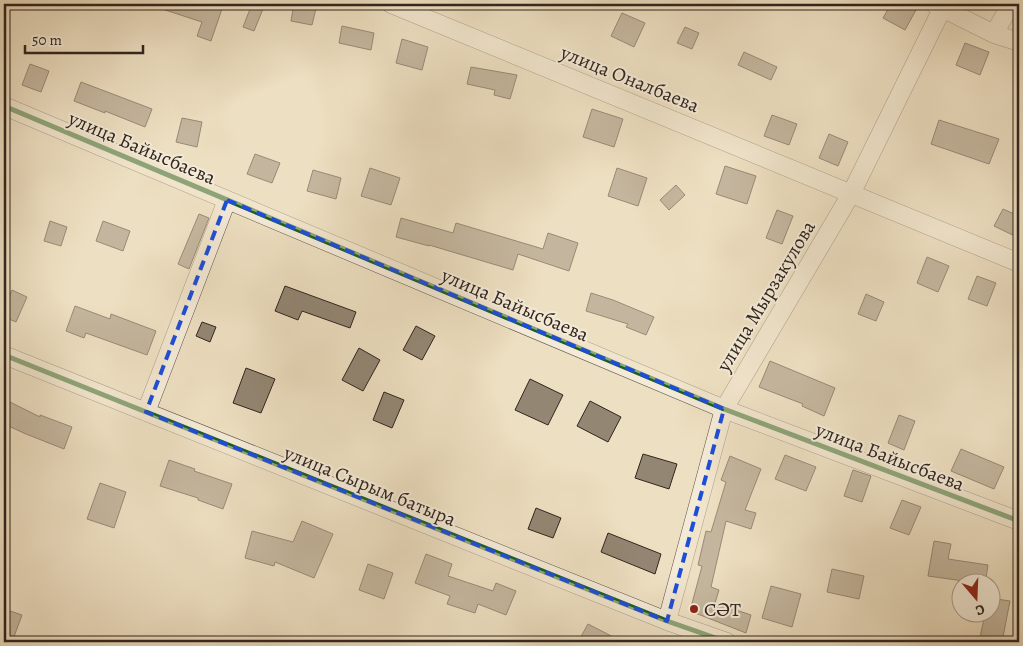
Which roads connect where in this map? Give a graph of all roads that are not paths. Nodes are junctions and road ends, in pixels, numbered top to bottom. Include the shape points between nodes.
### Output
1 (391, 4) edge
2 (1011, 4) edge
3 (938, 6) edge
4 (994, 34) junction
5 (1019, 42) edge
6 (4, 106) edge
7 (852, 194) junction
8 (227, 200) junction
9 (1019, 263) edge
10 (4, 355) edge
11 (724, 409) junction
12 (146, 412) junction
13 (1019, 521) edge
14 (667, 621) junction
15 (727, 642) edge

1 - 7 street, улица Оналбаева
2 - 4 street
3 - 4 street
3 - 7 street, улица Мырзакулова
4 - 5 street
6 - 8 street, улица Байысбаева
7 - 9 street, улица Оналбаева
7 - 11 street, улица Мырзакулова
8 - 11 street, улица Байысбаева
8 - 12 street
10 - 12 street, улица Сырым батыра
11 - 13 street, улица Байысбаева
11 - 14 street, улица Мырзакулова
12 - 14 street, улица Сырым батыра
14 - 15 street, улица Сырым батыра

